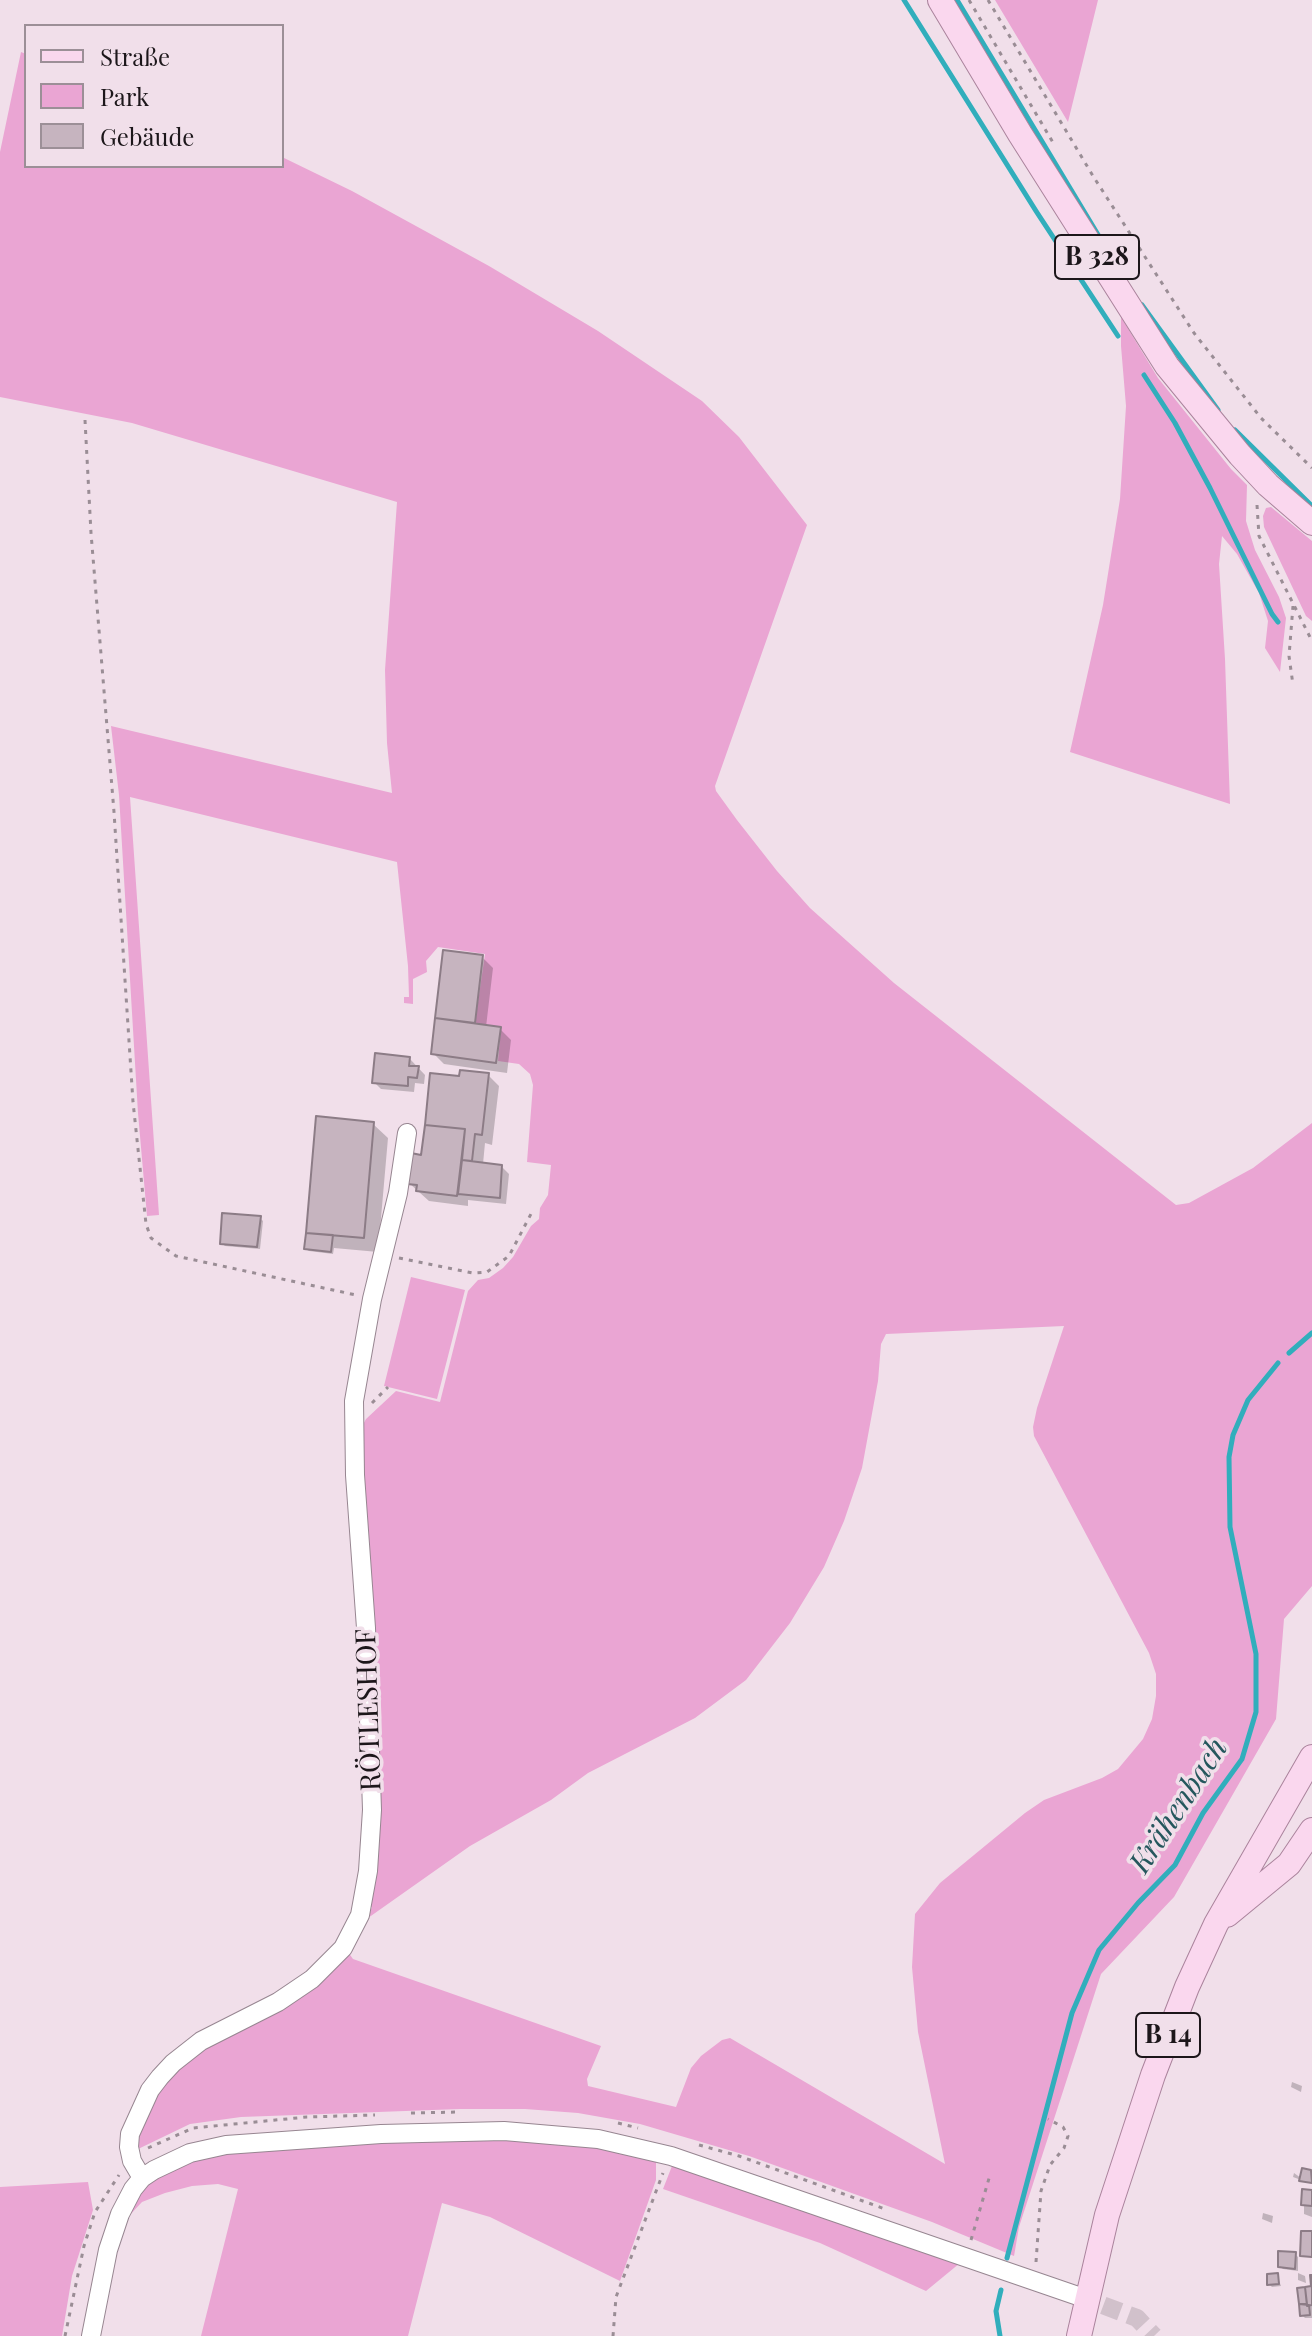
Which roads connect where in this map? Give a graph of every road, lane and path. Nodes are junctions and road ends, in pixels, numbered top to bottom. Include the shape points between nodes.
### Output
1 (940, 0) edge
2 (969, 0) edge
3 (988, 0) edge
4 (1059, 154) dead end
5 (85, 420) dead end
6 (1312, 468) edge
7 (1268, 485) junction
8 (1312, 523) edge
9 (1293, 603) junction
10 (1312, 641) edge
11 (1293, 685) dead end
12 (407, 1133) dead end
13 (532, 1212) dead end
14 (384, 1255) junction
15 (372, 1299) junction
16 (1312, 1757) edge
17 (1312, 1830) edge
18 (1216, 1924) junction
19 (1048, 2119) dead end
20 (671, 2156) junction
21 (990, 2175) dead end
22 (142, 2178) junction
23 (970, 2248) dead end
24 (1036, 2281) junction
25 (1078, 2296) tunnel mouth
26 (91, 2336) edge
27 (613, 2336) edge
28 (1079, 2336) edge

1 - 7 main road, B 328 via 1167,366
2 - 4 path
3 - 6 path via 1194,333 1261,418
5 - 15 path via 146,1224 151,1238 176,1256
7 - 8 main road, B 328
7 - 9 path via 1260,495 1257,528
9 - 10 path
9 - 11 path
12 - 14 street, RÖTLESHOF
13 - 14 path via 509,1256 487,1272 456,1271
14 - 15 street, RÖTLESHOF
15 - 22 street, RÖTLESHOF via 354,1401 372,1810 360,1915 343,1948 312,1979 201,2041 160,2077 130,2134 132,2161
16 - 18 main road, B 14
17 - 18 main road, B 14 via 1289,1864
18 - 28 main road, B 14 via 1140,2112 1107,2215
19 - 24 path via 1068,2136 1041,2191
20 - 22 street via 598,2139 504,2131 381,2134 226,2145 190,2153
20 - 24 street
20 - 27 path via 616,2297
21 - 23 path
22 - 26 street via 120,2214 108,2250
24 - 25 street

